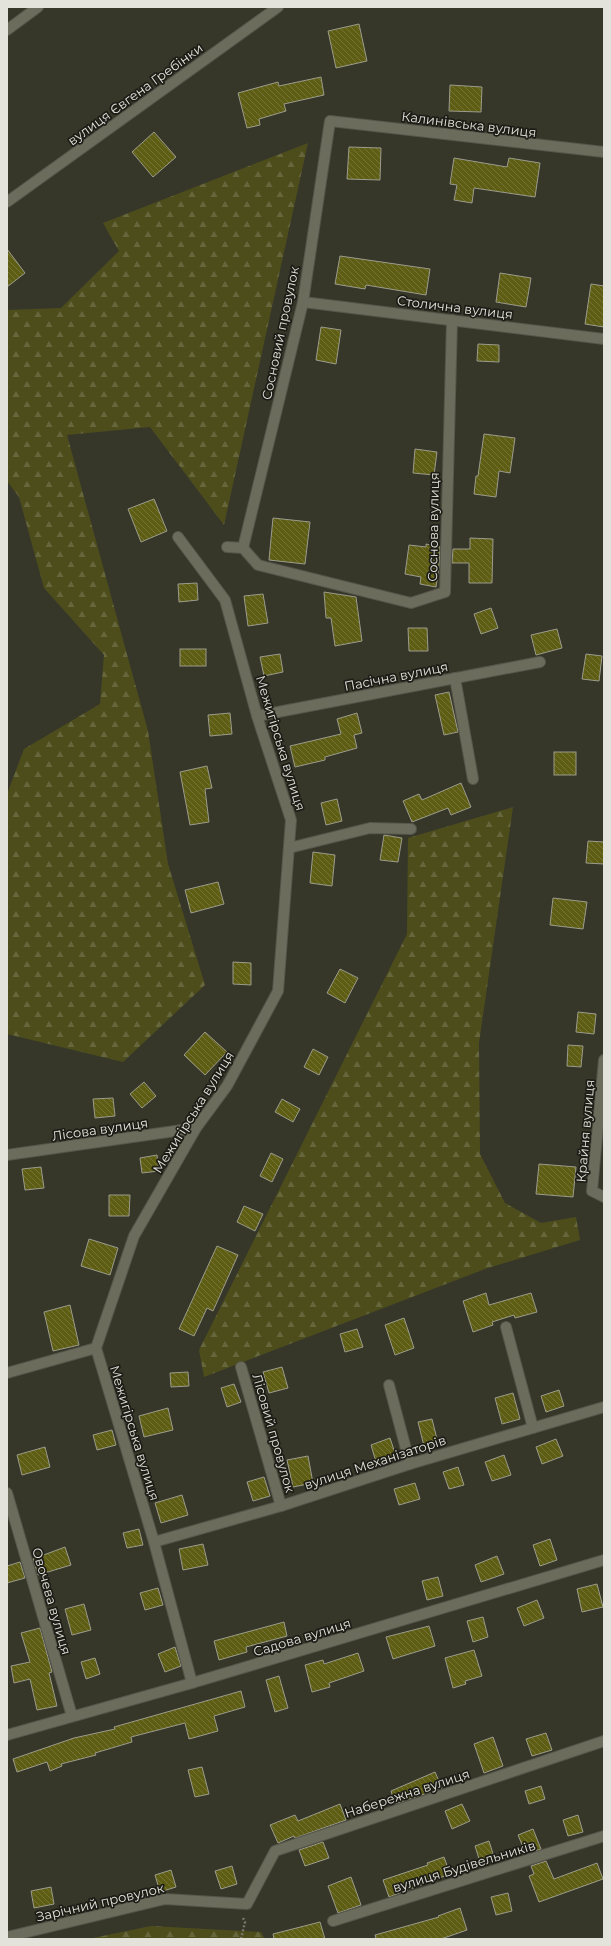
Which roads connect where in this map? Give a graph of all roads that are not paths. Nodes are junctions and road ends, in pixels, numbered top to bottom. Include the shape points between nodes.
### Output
1 (38, 7) edge
2 (278, 7) edge
3 (7, 30) edge
4 (330, 121) joint
5 (604, 152) edge
6 (7, 202) edge
7 (303, 302) junction
8 (452, 320) junction
9 (604, 338) edge
10 (178, 537) dead end
11 (227, 547) dead end
12 (243, 548) junction
13 (540, 662) dead end
14 (455, 678) junction
15 (257, 716) junction
16 (473, 779) dead end
17 (411, 829) dead end
18 (289, 848) junction
19 (604, 1060) edge
20 (196, 1128) junction
21 (7, 1155) edge
22 (604, 1198) edge
23 (506, 1327) dead end
24 (96, 1348) junction
25 (241, 1367) dead end
26 (7, 1373) edge
27 (389, 1385) dead end
28 (604, 1408) edge
29 (533, 1428) junction
30 (410, 1464) junction
31 (7, 1493) edge
32 (281, 1506) junction
33 (154, 1542) junction
34 (604, 1560) edge
35 (192, 1683) junction
36 (72, 1716) junction
37 (7, 1735) edge
38 (604, 1741) edge
39 (604, 1836) edge
40 (247, 1904) joint
41 (333, 1921) dead end
42 (7, 1937) edge

1 - 3 street
2 - 6 street, вулиця Євгена Гребінки
4 - 5 street, Калинівська вулиця
4 - 7 street, Сосновий провулок
7 - 8 street, Столична вулиця
7 - 12 street, Сосновий провулок
8 - 9 street, Столична вулиця
8 - 12 street, Соснова вулиця via 445,592 411,603 258,565
10 - 15 street, Межигірська вулиця via 225,600
11 - 12 street
13 - 14 street, Пасічна вулиця
14 - 15 street, Пасічна вулиця
14 - 16 street
15 - 18 street, Межигірська вулиця via 291,820
17 - 18 street via 370,828
18 - 20 street, Межигірська вулиця via 278,991 227,1086
19 - 22 street, Крайня вулиця via 592,1191
20 - 21 street, Лісова вулиця
20 - 24 street, Межигірська вулиця via 134,1236
23 - 29 street
24 - 26 street
24 - 33 street, Межигірська вулиця
25 - 32 street, Лісовий провулок
27 - 30 street
28 - 29 street, вулиця Механізаторів
29 - 30 street, вулиця Механізаторів
30 - 32 street, вулиця Механізаторів
31 - 36 street, Овочева вулиця
32 - 33 street, вулиця Механізаторів
33 - 35 street, Межигірська вулиця
34 - 35 street, Садова вулиця
35 - 36 street, Садова вулиця
36 - 37 street, Садова вулиця
38 - 40 street, Набережна вулиця via 275,1851
39 - 41 street, вулиця Будівельників
40 - 42 street, Зарічний провулок via 165,1899

